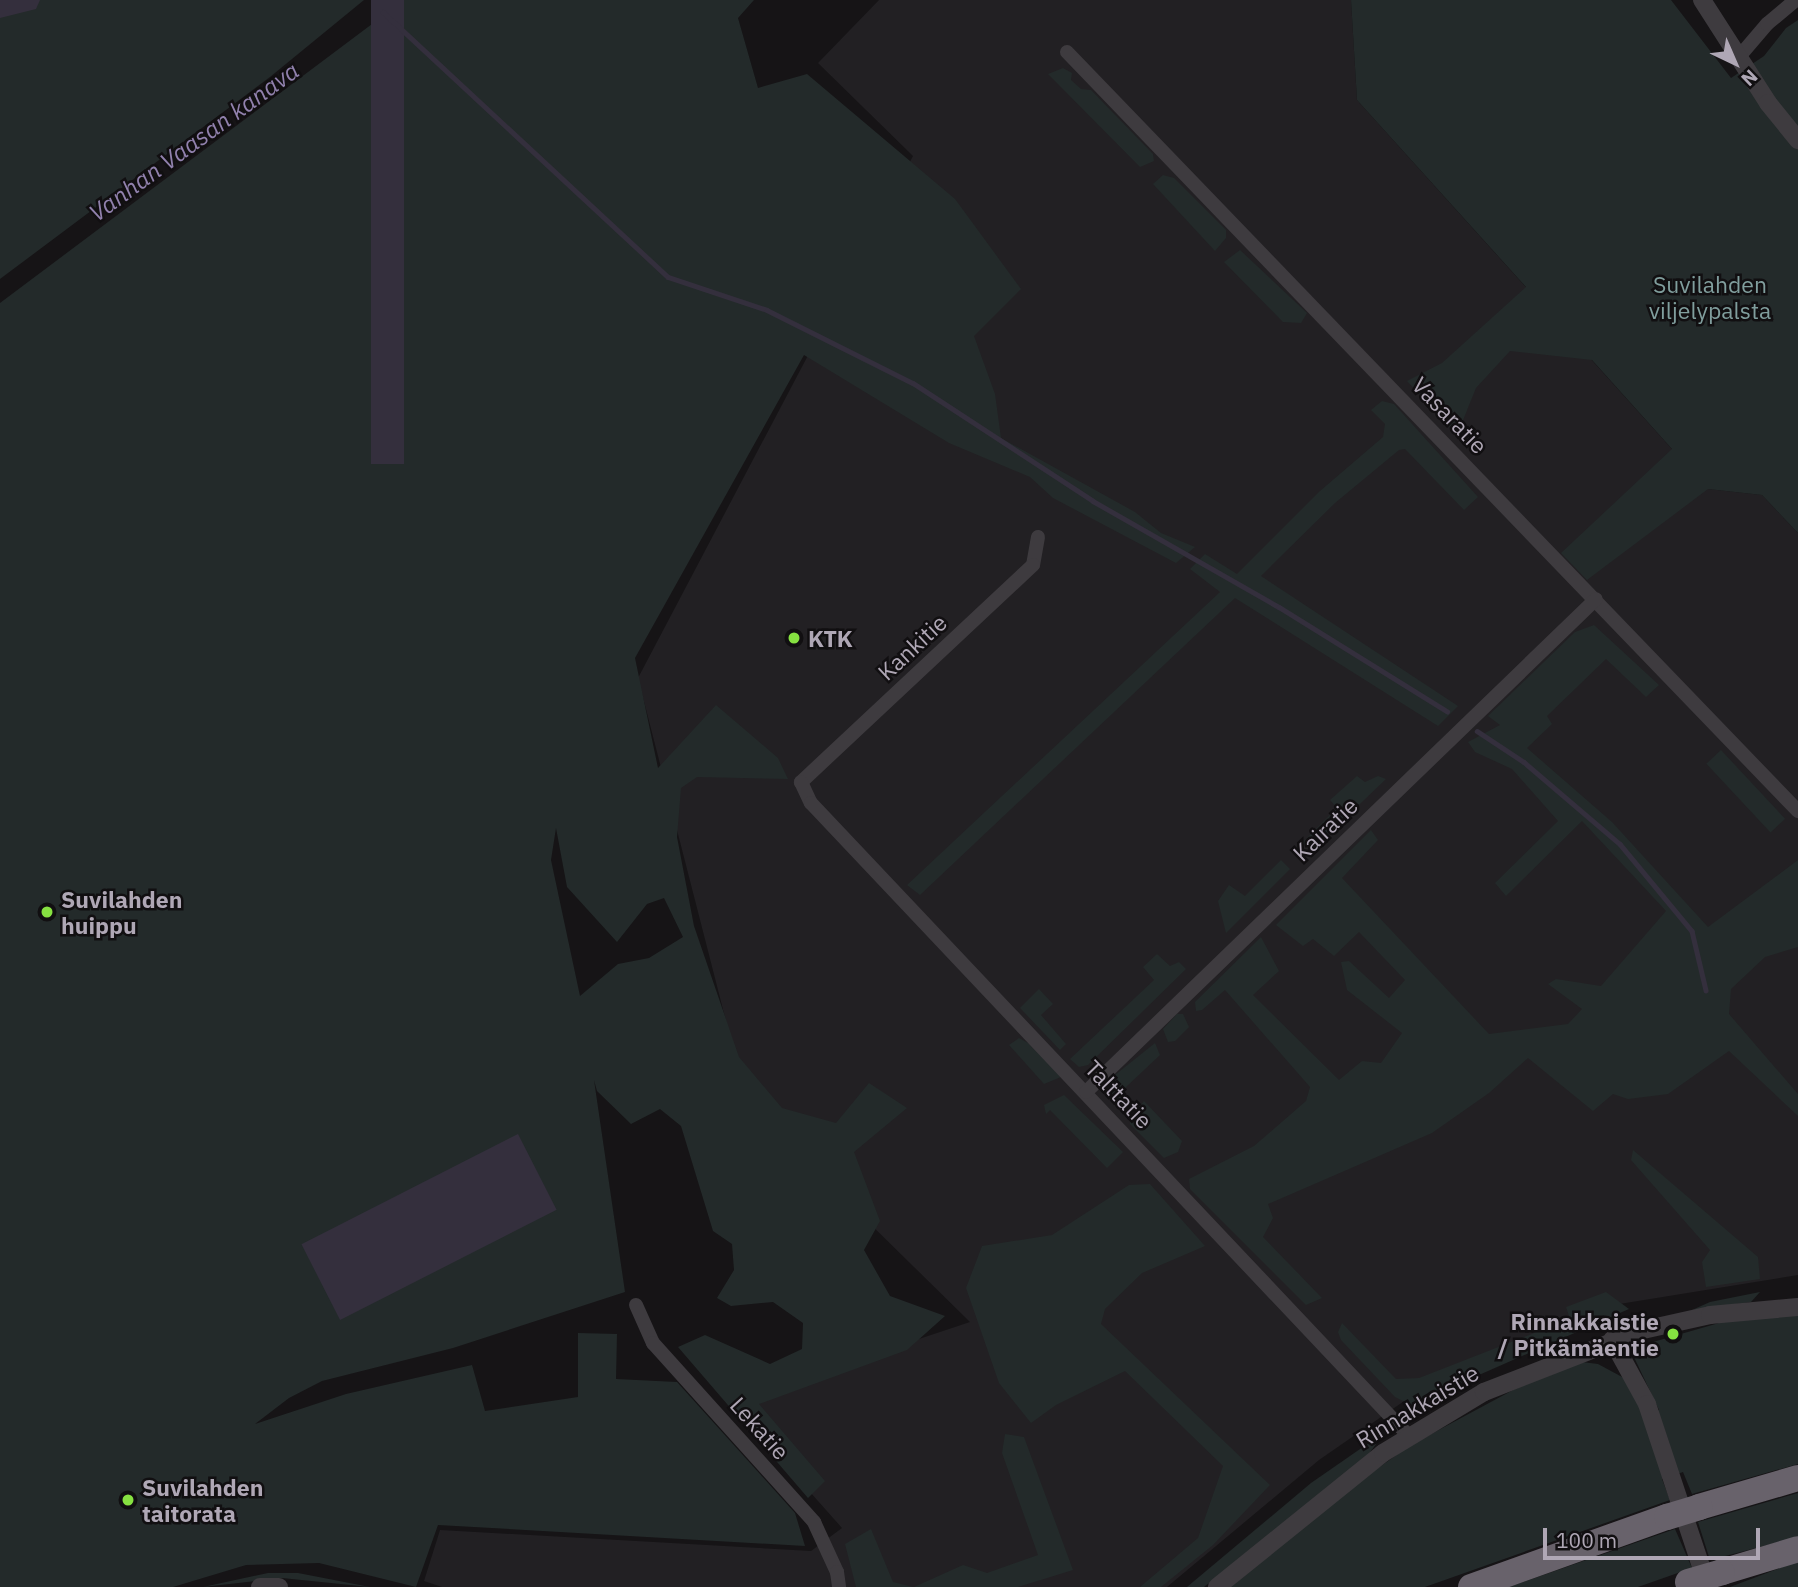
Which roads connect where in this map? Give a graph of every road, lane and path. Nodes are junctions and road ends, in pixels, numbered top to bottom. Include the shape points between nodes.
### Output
1 (1702, 0) edge
2 (1796, 0) edge
3 (1067, 51) dead end
4 (1738, 58) junction
5 (1798, 140) edge
6 (1038, 537) dead end
7 (1596, 599) junction
8 (801, 782) joint
9 (1798, 811) edge
10 (1086, 1092) junction
11 (636, 1305) dead end
12 (1798, 1307) edge
13 (1612, 1340) junction
14 (1408, 1435) junction
15 (1798, 1478) edge
16 (1798, 1549) edge
17 (1698, 1582) edge
18 (260, 1587) edge
19 (279, 1587) edge
20 (839, 1587) edge
21 (1217, 1587) edge
22 (1471, 1587) edge

1 - 4 street
2 - 4 street via 1767,24
3 - 7 street, Vasaratie
4 - 5 street
6 - 8 street, Kankitie via 1033,565
7 - 9 street, Vasaratie
7 - 10 street, Kairatie
8 - 10 street, Talttatie via 811,803
10 - 14 street, Talttatie
11 - 20 street, Lekatie via 653,1343 814,1522 837,1572
12 - 13 street, Rinnakkaistie via 1710,1315
13 - 14 street, Rinnakkaistie via 1511,1379
13 - 17 street via 1647,1404
14 - 21 street, Rinnakkaistie
15 - 22 highway, bridge via 1667,1517
16 - 17 highway
18 - 19 street

